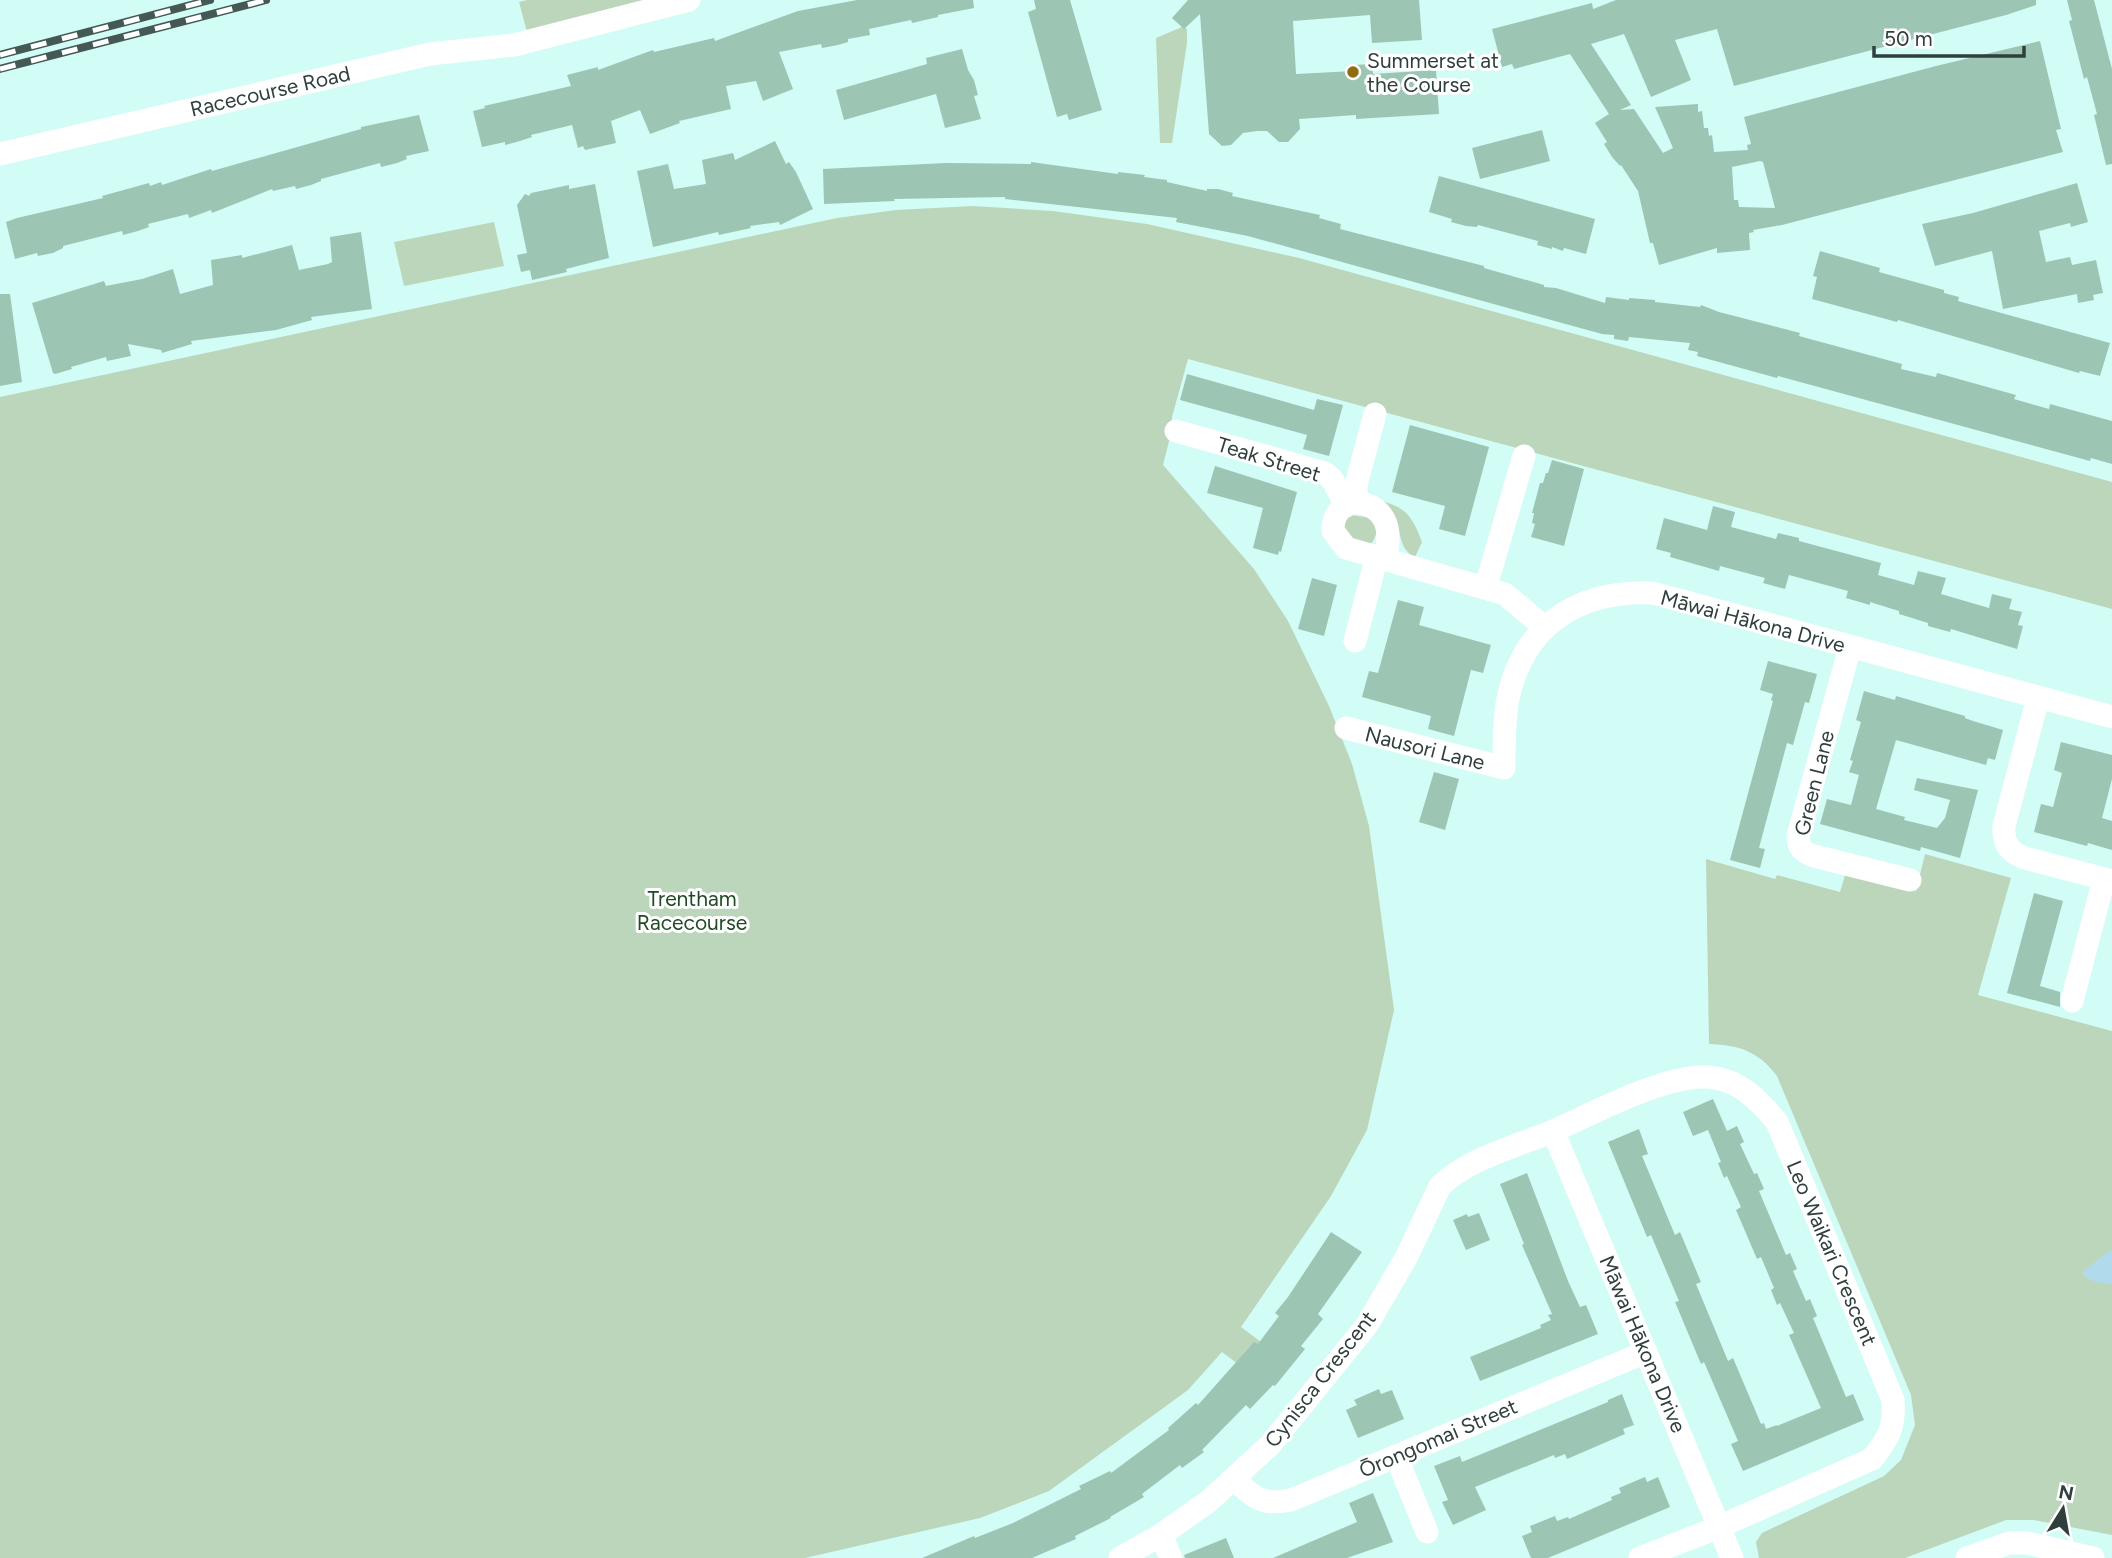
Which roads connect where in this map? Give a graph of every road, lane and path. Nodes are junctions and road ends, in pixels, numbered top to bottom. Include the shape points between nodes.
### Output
1 (688, 0) edge
2 (0, 154) edge
3 (1374, 414) dead end
4 (1176, 431) dead end
5 (1524, 456) dead end
6 (1351, 505) junction
7 (1382, 557) junction
8 (1486, 586) junction
9 (1544, 627) junction
10 (1355, 641) dead end
11 (1850, 647) junction
12 (2038, 698) junction
13 (2112, 718) edge
14 (1346, 728) dead end
15 (1504, 768) joint
16 (1910, 880) dead end
17 (2108, 880) edge
18 (2072, 1001) dead end
19 (1553, 1131) junction
20 (1646, 1352) junction
21 (1396, 1456) junction
22 (1234, 1479) junction
23 (1719, 1527) junction
24 (1427, 1532) dead end
25 (1161, 1535) junction
26 (1120, 1558) edge
27 (1171, 1558) edge
28 (1640, 1558) edge
29 (1732, 1558) edge
30 (1967, 1558) edge
31 (2092, 1558) edge

1 - 2 street, Racecourse Road via 514,46 430,54
3 - 6 street
4 - 6 street, Teak Street via 1325,473
5 - 8 street
6 - 7 street, Teak Street via 1371,506 1385,522 1388,541
6 - 7 street via 1340,509 1334,520 1333,531 1340,543
7 - 8 street
7 - 10 street, Teak Street
8 - 9 street via 1516,601
9 - 11 street, Māwai Hākona Drive via 1592,598 1653,593
9 - 15 street, Māwai Hākona Drive via 1513,680 1507,704
11 - 12 street, Māwai Hākona Drive
11 - 16 street, Green Lane via 1798,844 1814,856
12 - 13 street, Māwai Hākona Drive
12 - 17 street via 2003,838 2013,853
14 - 15 street, Nausori Lane
17 - 18 street
19 - 20 street, Māwai Hākona Drive
19 - 22 street, Cynisca Crescent via 1465,1168 1440,1186 1367,1325 1270,1445
19 - 23 street, Leo Waikari Crescent via 1671,1082 1704,1077 1731,1082 1757,1098 1777,1122 1893,1400 1893,1423 1888,1440 1872,1459
20 - 21 street, Ōrongomai Street
20 - 23 street, Māwai Hākona Drive
21 - 22 street, Ōrongomai Street via 1278,1503 1256,1499
21 - 24 street
22 - 25 street, Cynisca Crescent
23 - 28 street, Leo Waikari Crescent
23 - 29 street, Māwai Hākona Drive
25 - 26 street, Cynisca Crescent
25 - 27 street
30 - 31 street via 2009,1543

